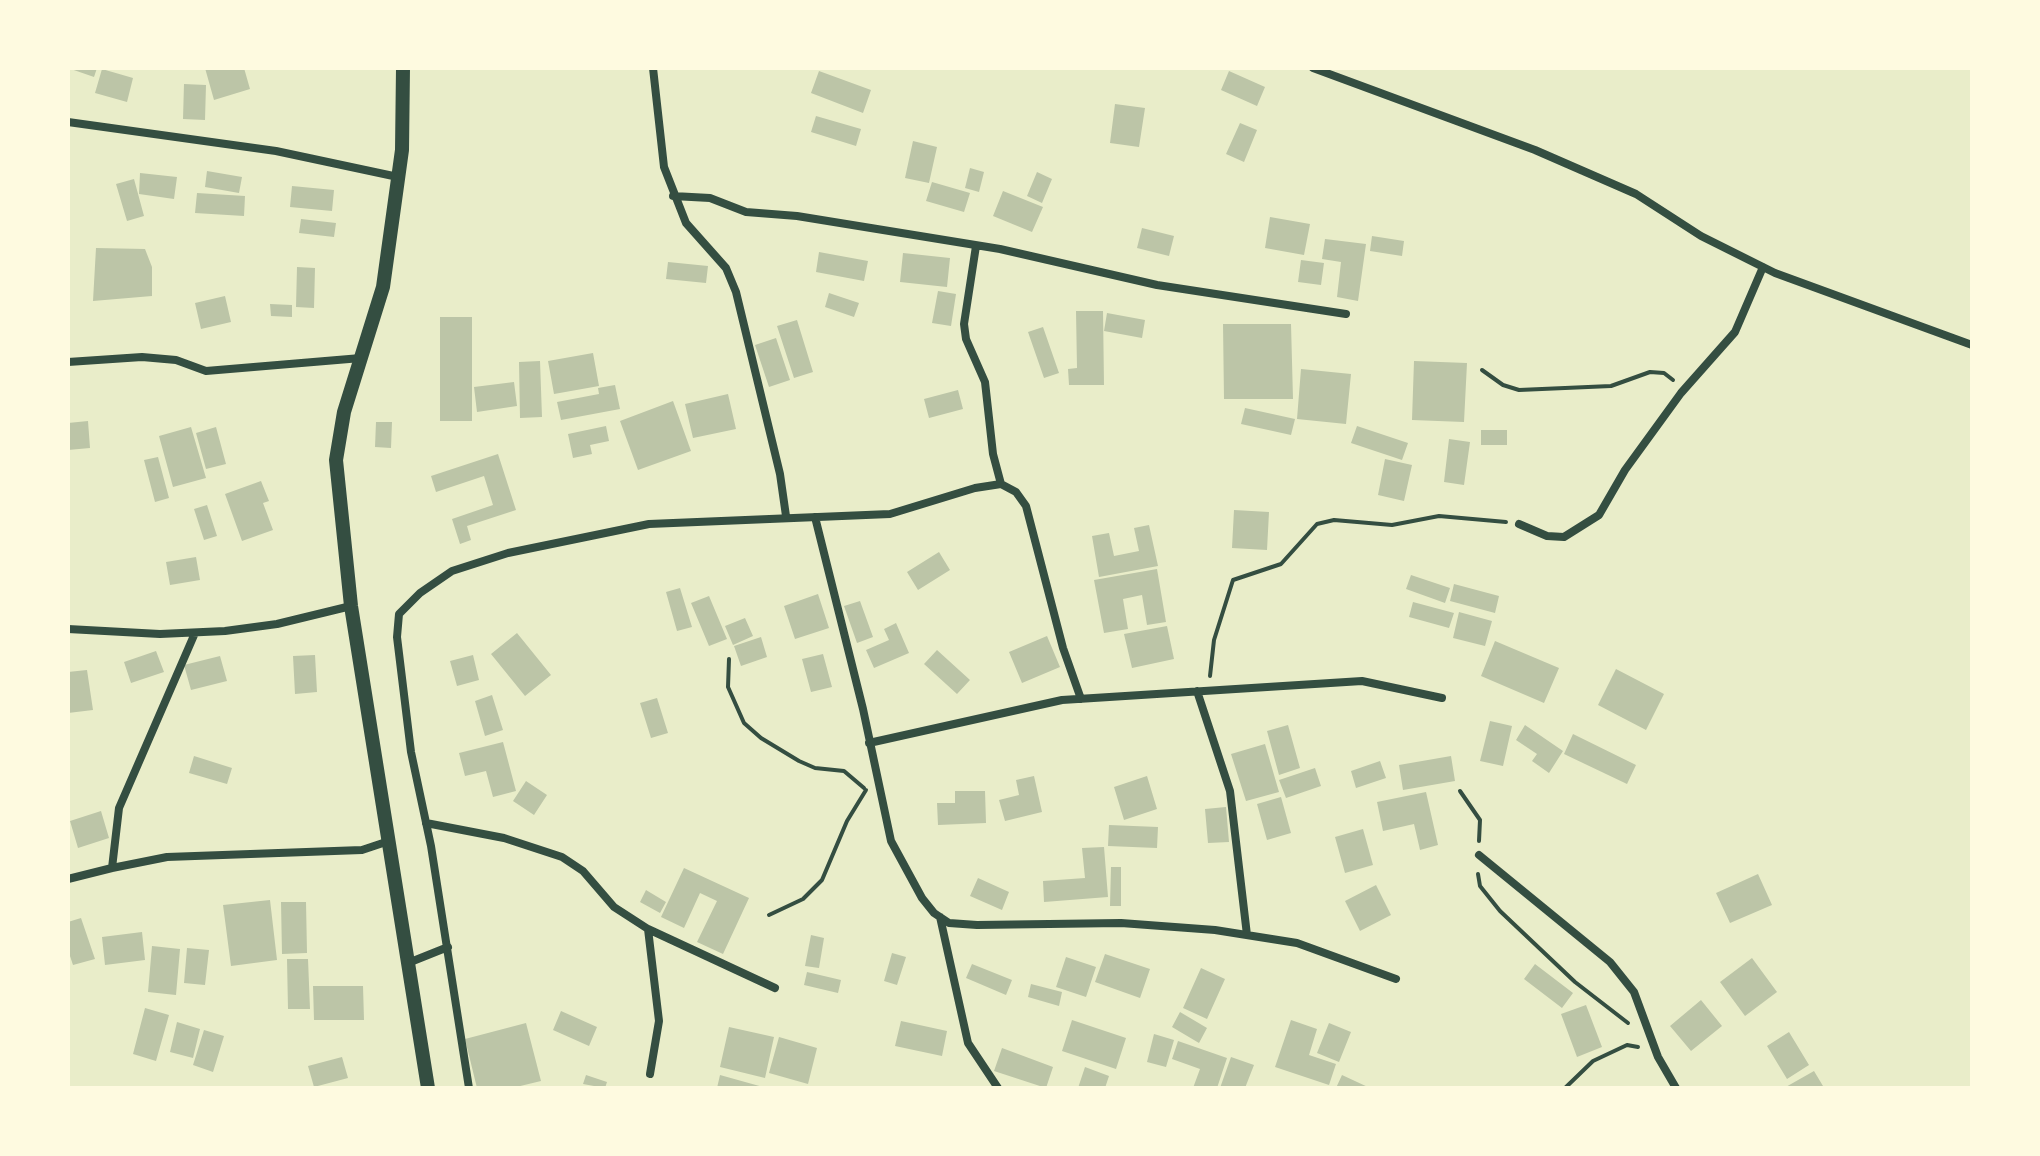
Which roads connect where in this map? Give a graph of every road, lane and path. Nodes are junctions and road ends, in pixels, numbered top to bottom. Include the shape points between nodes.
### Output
1 (403, 68) edge
2 (653, 68) edge
3 (1313, 68) edge
4 (68, 122) edge
5 (398, 177) junction
6 (673, 196) junction
7 (976, 246) junction
8 (1763, 267) junction
9 (1346, 314) dead end
10 (1972, 345) edge
11 (361, 358) junction
12 (68, 362) edge
13 (1482, 370) dead end
14 (1685, 388) junction
15 (1001, 484) junction
16 (786, 516) junction
17 (815, 517) junction
18 (1519, 524) joint
19 (351, 606) junction
20 (68, 629) edge
21 (195, 633) junction
22 (729, 659) dead end
23 (1197, 691) junction
24 (1208, 691) junction
25 (1442, 698) dead end
26 (1081, 699) junction
27 (869, 743) junction
28 (875, 775) junction
29 (866, 790) junction
30 (1460, 791) dead end
31 (426, 823) junction
32 (389, 841) junction
33 (1479, 855) junction
34 (112, 868) junction
35 (68, 879) edge
36 (769, 915) dead end
37 (940, 917) junction
38 (648, 929) junction
39 (1247, 935) junction
40 (448, 947) junction
41 (408, 963) junction
42 (1396, 979) dead end
43 (775, 988) dead end
44 (1652, 1042) junction
45 (1658, 1057) junction
46 (650, 1074) dead end
47 (428, 1088) edge
48 (469, 1088) edge
49 (998, 1088) edge
50 (1565, 1088) edge
51 (1676, 1088) edge

1 - 5 street
2 - 6 street via 664,167
3 - 8 street via 1599,177
4 - 5 street via 276,151
5 - 11 street via 383,287
6 - 7 street via 710,198 746,212
6 - 16 street via 686,223 726,268 736,292
7 - 9 street via 1157,285
7 - 15 street via 964,324 985,382
8 - 10 street
8 - 14 street via 1735,332
11 - 12 street via 206,371 176,360 142,357
11 - 19 street via 336,460
13 - 14 path via 1519,390 1611,386 1659,371
14 - 18 street via 1599,515 1564,537
15 - 17 street via 890,514
15 - 26 street via 1026,506
16 - 17 street
16 - 31 street via 600,532 452,571 420,593 399,614 397,637
17 - 27 street
18 - 24 path via 1439,516 1392,525 1334,520 1317,524 1281,564 1233,580 1214,640
19 - 21 street via 277,624
19 - 32 street
20 - 21 street
21 - 34 street via 119,808
22 - 29 path via 728,687 744,723 799,761 844,771
23 - 24 street
23 - 26 street
23 - 39 street via 1230,791
24 - 25 street via 1362,681
26 - 27 street
27 - 28 street
28 - 29 path
28 - 37 street via 891,841 922,898
29 - 36 path via 822,880 803,899
30 - 33 path via 1480,820
31 - 38 street via 504,838 562,857 583,871 614,907
31 - 40 street
32 - 34 street via 362,850 167,857
32 - 41 street
33 - 44 street via 1610,962 1634,992
33 - 44 path via 1477,881 1500,911 1575,982
34 - 35 street
37 - 39 street via 977,925 1121,923
37 - 49 street via 968,1043
38 - 43 street
38 - 46 street via 659,1021
39 - 42 street via 1297,943
40 - 41 street
40 - 48 street
41 - 47 street
44 - 45 street
45 - 50 path via 1627,1045 1593,1061
45 - 51 street

